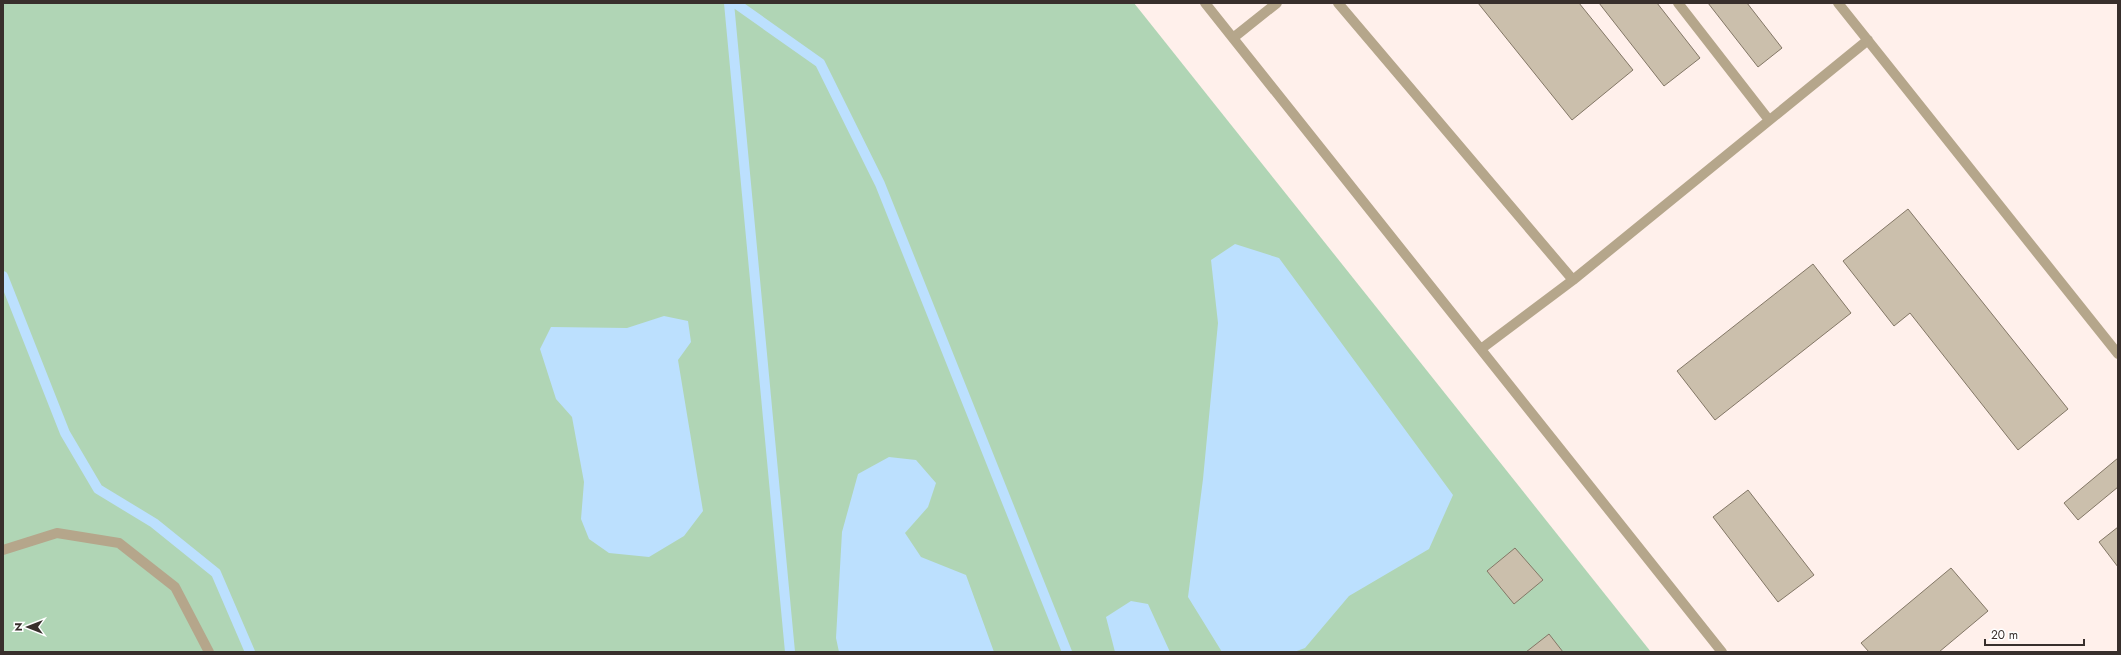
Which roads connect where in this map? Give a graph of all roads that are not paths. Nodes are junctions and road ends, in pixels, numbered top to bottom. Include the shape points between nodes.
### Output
1 (1205, 3) edge
2 (1277, 3) edge
3 (1338, 3) edge
4 (1678, 3) edge
5 (1838, 3) edge
6 (1233, 38) junction
7 (1868, 40) junction
8 (1769, 120) junction
9 (1573, 280) junction
10 (1481, 349) junction
11 (2118, 354) edge
12 (3, 550) edge
13 (209, 652) edge
14 (1722, 652) edge

1 - 6 lane
2 - 6 lane
3 - 9 lane
4 - 8 lane
5 - 7 lane
6 - 10 lane
7 - 8 lane
7 - 11 lane
8 - 9 lane
9 - 10 lane
10 - 14 lane
12 - 13 lane via 57,533 119,543 175,587

